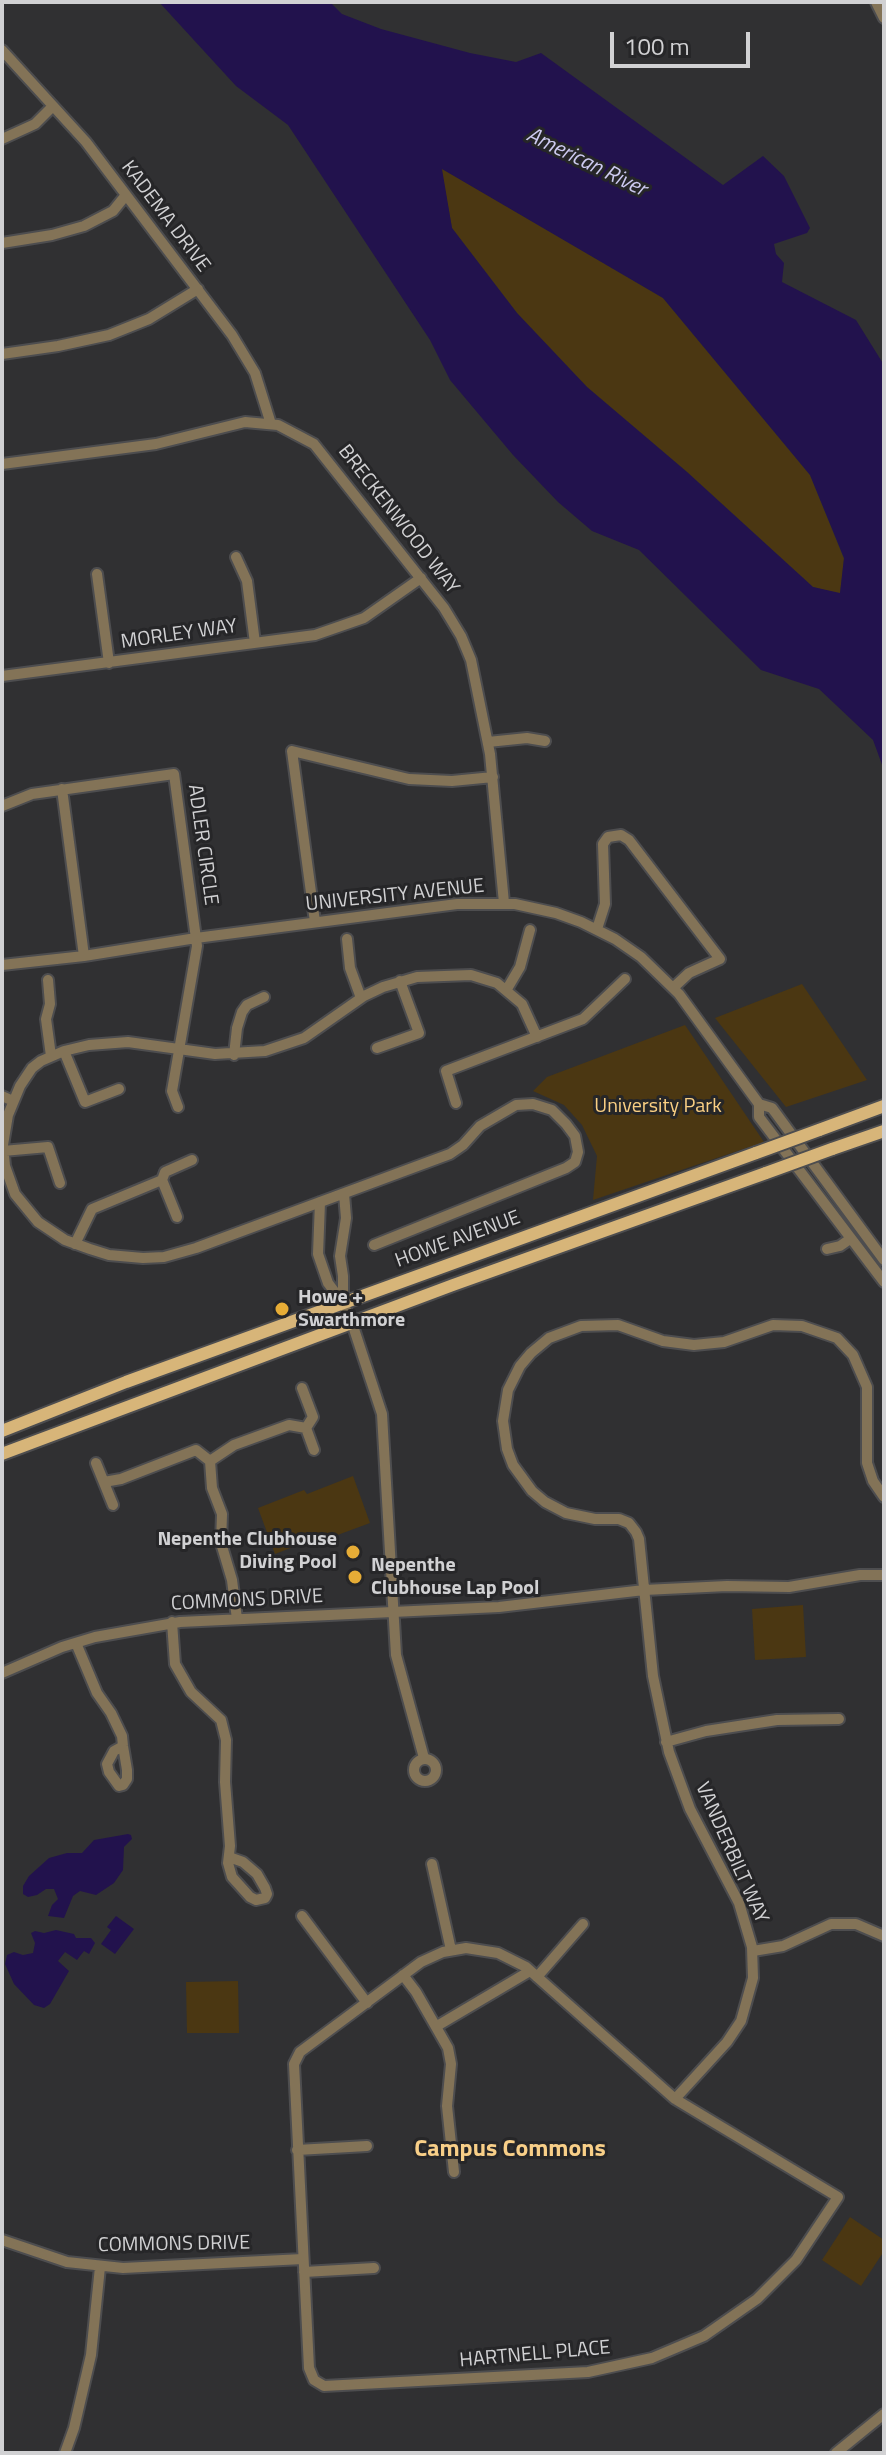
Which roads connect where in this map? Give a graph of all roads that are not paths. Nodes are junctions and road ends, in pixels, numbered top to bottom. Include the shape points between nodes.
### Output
1 (876, 2) edge
2 (884, 18) edge
3 (2, 50) edge
4 (53, 106) junction
5 (2, 139) edge
6 (126, 195) junction
7 (2, 243) edge
8 (198, 289) junction
9 (2, 354) edge
10 (271, 424) junction
11 (2, 464) edge
12 (236, 557) dead end
13 (97, 574) dead end
14 (421, 578) junction
15 (255, 643) junction
16 (109, 663) junction
17 (2, 676) edge
18 (545, 741) dead end
19 (488, 742) junction
20 (493, 777) junction
21 (62, 789) junction
22 (2, 806) edge
23 (504, 903) junction
24 (315, 922) junction
25 (597, 929) junction
26 (530, 930) dead end
27 (196, 938) junction
28 (347, 939) dead end
29 (84, 956) junction
30 (2, 965) edge
31 (625, 979) dead end
32 (48, 980) dead end
33 (400, 981) junction
34 (673, 988) junction
35 (507, 989) junction
36 (264, 997) dead end
37 (361, 998) junction
38 (537, 1037) junction
39 (377, 1048) dead end
40 (180, 1049) junction
41 (64, 1051) junction
42 (234, 1055) junction
43 (51, 1056) junction
44 (119, 1089) dead end
45 (2, 1096) edge
46 (13, 1101) junction
47 (456, 1103) dead end
48 (759, 1104) junction
49 (884, 1106) edge
50 (178, 1107) dead end
51 (884, 1131) edge
52 (3, 1151) edge
53 (192, 1160) dead end
54 (3, 1166) edge
55 (162, 1180) junction
56 (60, 1183) dead end
57 (344, 1194) junction
58 (320, 1202) junction
59 (177, 1217) dead end
60 (850, 1239) junction
61 (75, 1244) junction
62 (374, 1245) dead end
63 (827, 1249) dead end
64 (884, 1260) edge
65 (884, 1282) edge
66 (343, 1303) junction
67 (352, 1323) junction
68 (302, 1388) dead end
69 (306, 1428) junction
70 (2, 1431) edge
71 (314, 1450) dead end
72 (2, 1454) edge
73 (210, 1461) junction
74 (96, 1463) dead end
75 (104, 1482) junction
76 (884, 1497) edge
77 (113, 1505) dead end
78 (884, 1575) edge
79 (644, 1590) junction
80 (394, 1612) junction
81 (237, 1619) junction
82 (172, 1622) junction
83 (76, 1643) junction
84 (2, 1673) edge
85 (839, 1719) dead end
86 (666, 1742) junction
87 (123, 1746) dead end
88 (424, 1758) dead end
89 (229, 1857) dead end
90 (432, 1864) dead end
91 (302, 1916) dead end
92 (583, 1924) dead end
93 (884, 1936) edge
94 (451, 1950) junction
95 (753, 1951) junction
96 (534, 1974) junction
97 (403, 1975) junction
98 (367, 2003) junction
99 (437, 2026) junction
100 (675, 2099) junction
101 (367, 2146) dead end
102 (297, 2150) junction
103 (454, 2172) dead end
104 (2, 2240) edge
105 (303, 2259) junction
106 (100, 2267) junction
107 (374, 2268) dead end
108 (304, 2272) junction
109 (884, 2414) edge
110 (65, 2453) edge
111 (836, 2453) edge

1 - 2 street
3 - 4 street, KADEMA DRIVE
4 - 5 street via 35,124
4 - 6 street, KADEMA DRIVE
6 - 7 street via 113,211 84,226
6 - 8 street, KADEMA DRIVE
8 - 9 street via 149,319 109,335
8 - 10 street, KADEMA DRIVE via 249,360
10 - 11 street, BRECKENWOOD WAY via 232,424 156,444
10 - 14 street, BRECKENWOOD WAY via 303,436 323,454
12 - 15 street, MORLEY WAY via 247,581
13 - 16 street, MORLEY WAY
14 - 15 street, MORLEY WAY via 352,623 315,635
14 - 19 street, BRECKENWOOD WAY via 451,617 471,660
15 - 16 street, MORLEY WAY
16 - 17 street, MORLEY WAY
18 - 19 street
19 - 20 street, BRECKENWOOD WAY
20 - 23 street, BRECKENWOOD WAY
20 - 24 street via 409,779 292,751
21 - 22 street, ADLER CIRCLE via 18,797
21 - 27 street, ADLER CIRCLE via 174,774
21 - 29 street
23 - 24 street, UNIVERSITY AVENUE
23 - 25 street, UNIVERSITY AVENUE via 556,913
24 - 27 street, UNIVERSITY AVENUE
25 - 34 street, UNIVERSITY AVENUE via 641,957
25 - 34 street via 605,904 603,844 608,837 621,835 720,959 689,973
26 - 35 street via 520,967
27 - 29 street, UNIVERSITY AVENUE
27 - 40 street
28 - 37 street
29 - 30 street, UNIVERSITY AVENUE
31 - 38 street via 583,1019
32 - 43 street
33 - 35 street via 471,975
33 - 37 street
33 - 39 street via 419,1033
34 - 48 street, UNIVERSITY AVENUE
35 - 38 street via 522,1004
36 - 42 street via 242,1012
37 - 42 street via 304,1038
38 - 47 street via 446,1071
40 - 41 street via 128,1042
40 - 42 street
40 - 50 street via 172,1091
41 - 43 street
41 - 44 street via 85,1102
43 - 46 street via 32,1068
45 - 46 street
46 - 52 street
48 - 60 street, UNIVERSITY AVENUE via 759,1117
48 - 64 street, UNIVERSITY AVENUE via 772,1108
49 - 66 main road, HOWE AVENUE, bridge
51 - 67 main road, HOWE AVENUE, bridge
52 - 54 street
52 - 56 street via 48,1147
53 - 55 street via 165,1172
54 - 61 street via 25,1209
55 - 59 street
55 - 61 street via 92,1209
57 - 58 street
57 - 62 street via 450,1154 480,1126 516,1105 552,1110 575,1136 578,1152 566,1168
57 - 66 street
58 - 61 street via 164,1257 127,1257
58 - 66 street via 318,1254 328,1283
60 - 63 street
60 - 65 street, UNIVERSITY AVENUE
66 - 67 street
66 - 70 main road, HOWE AVENUE
67 - 72 main road, HOWE AVENUE
67 - 80 street via 382,1414
68 - 69 street via 313,1417
69 - 71 street
69 - 73 street via 289,1425 234,1445
73 - 75 street via 196,1450
73 - 81 street
74 - 75 street
75 - 77 street
76 - 79 street, VANDERBILT WAY via 867,1463 864,1377 837,1338 782,1324 724,1342 694,1345 663,1341 618,1325 563,1331 531,1353 514,1376 504,1405 507,1449 522,1479 545,1502 581,1517 619,1519 634,1528
78 - 79 street, COMMONS DRIVE via 789,1587
79 - 80 street, COMMONS DRIVE via 543,1604
79 - 86 street, VANDERBILT WAY
80 - 81 street, COMMONS DRIVE
80 - 88 street via 400,1674
81 - 82 street, COMMONS DRIVE
82 - 83 street, COMMONS DRIVE
82 - 89 street via 175,1664 191,1692 221,1720 226,1740
83 - 84 street, COMMONS DRIVE
83 - 87 street
85 - 86 street via 777,1720
86 - 95 street, VANDERBILT WAY via 690,1809 739,1903
90 - 94 street
91 - 98 street
92 - 96 street
93 - 95 street via 856,1924 831,1924 783,1946
94 - 96 street, HARTNELL PLACE via 498,1953
94 - 97 street, HARTNELL PLACE
95 - 100 street, VANDERBILT WAY via 751,1991 741,2021
96 - 99 street
96 - 100 street, HARTNELL PLACE
97 - 98 street, HARTNELL PLACE
97 - 99 street
98 - 102 street, HARTNELL PLACE via 296,2057
99 - 103 street via 451,2064 447,2106
100 - 108 street, HARTNELL PLACE via 838,2197 781,2276 741,2312 683,2346 588,2372 324,2386 309,2368
101 - 102 street
102 - 105 street, HARTNELL PLACE
104 - 106 street, COMMONS DRIVE via 45,2256
105 - 106 street, COMMONS DRIVE
105 - 108 street, HARTNELL PLACE
106 - 110 street via 91,2355
107 - 108 street
109 - 111 street

